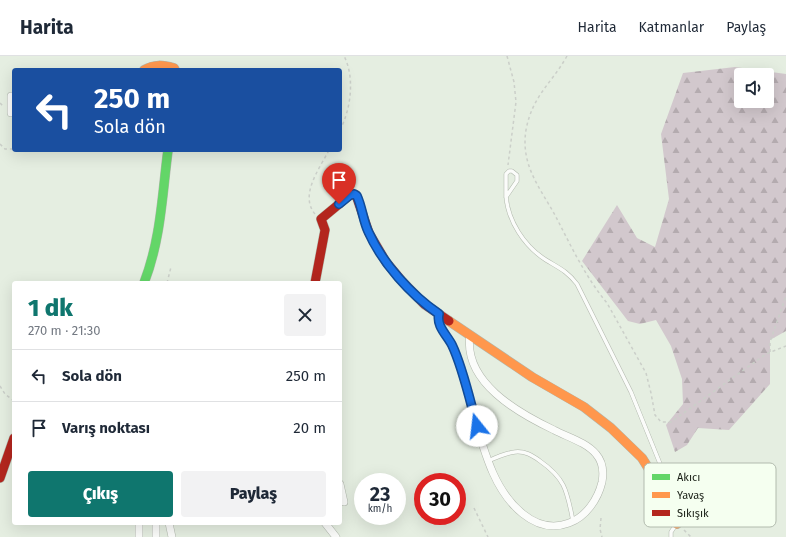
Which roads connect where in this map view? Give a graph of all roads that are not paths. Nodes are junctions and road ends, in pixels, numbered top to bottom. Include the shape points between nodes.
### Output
1 (147, 68) edge
2 (174, 68) edge
3 (12, 96) edge
4 (11, 113) dead end
5 (168, 152) edge
6 (506, 197) junction
7 (145, 281) edge
8 (315, 281) edge
9 (439, 314) junction
10 (470, 335) junction
11 (12, 444) edge
12 (488, 461) junction
13 (645, 463) edge
14 (660, 463) edge
15 (0, 478) edge
16 (342, 493) edge
17 (344, 502) dead end
18 (573, 521) junction
19 (140, 525) edge
20 (156, 525) edge
21 (169, 525) edge
22 (327, 525) edge
23 (674, 527) edge
24 (139, 537) edge
25 (156, 537) edge
26 (172, 537) edge
27 (336, 537) edge
28 (671, 537) edge

1 - 2 street via 158,64
3 - 4 street
5 - 7 street via 160,234
6 - 6 lane via 506,174 509,171 514,172 518,179
6 - 14 lane via 512,218 523,239 539,255 566,272 577,284 620,368
8 - 9 street via 325,230 321,219 350,195 356,195 369,233 385,260 414,294
9 - 10 street
9 - 12 street via 439,322 458,359
10 - 13 street via 602,420
10 - 18 street via 469,345 473,362 495,394 529,417 589,447 600,458 603,474 597,496 585,512
11 - 15 street
12 - 18 street via 505,493 529,519 553,526
12 - 18 lane via 508,453 519,452 537,459 561,481
16 - 17 street
19 - 24 street
20 - 25 street
21 - 26 street
22 - 27 street
23 - 28 lane

